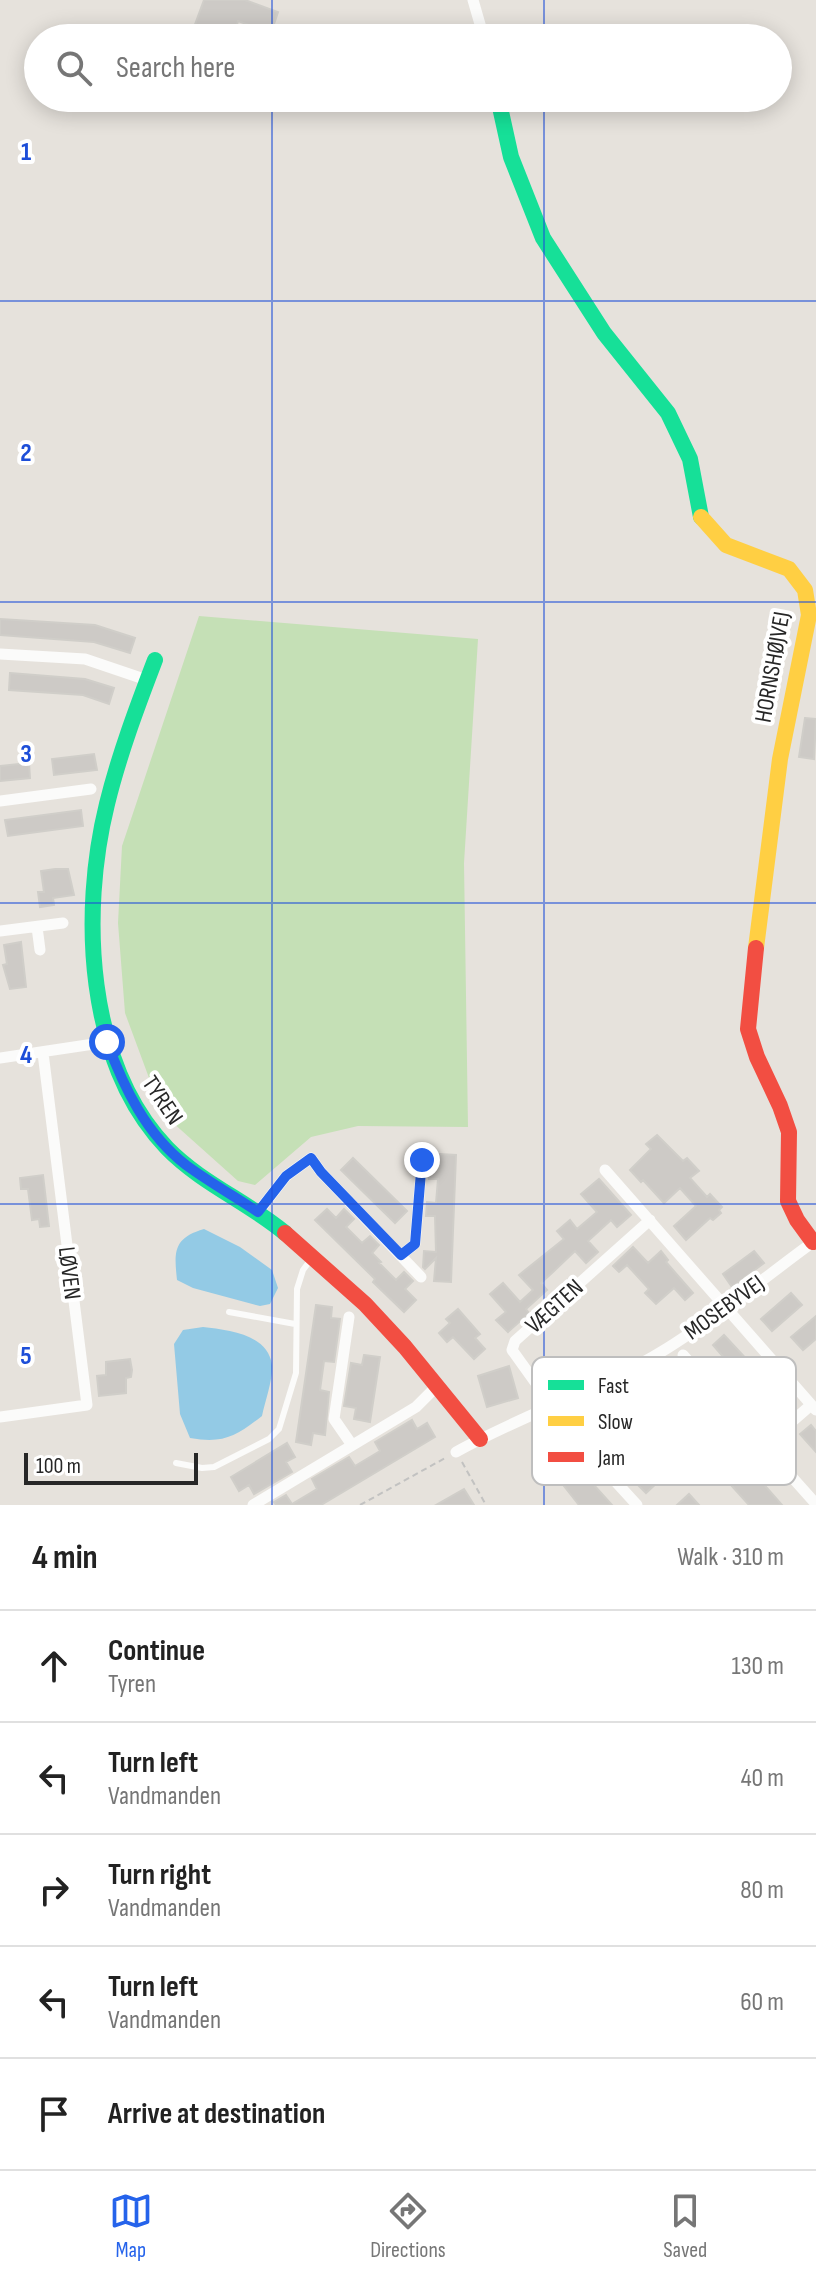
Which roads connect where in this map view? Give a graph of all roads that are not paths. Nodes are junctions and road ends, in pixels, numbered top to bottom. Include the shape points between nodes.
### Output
1 (473, 0) edge
2 (480, 24) edge
3 (501, 112) edge
4 (0, 654) edge
5 (155, 660) dead end
6 (147, 680) junction
7 (91, 789) dead end
8 (0, 801) edge
9 (63, 923) dead end
10 (37, 927) junction
11 (0, 931) edge
12 (40, 950) dead end
13 (107, 1042) junction
14 (43, 1053) junction
15 (0, 1058) edge
16 (422, 1160) dead end
17 (605, 1170) dead end
18 (258, 1212) junction
19 (650, 1220) junction
20 (814, 1241) edge
21 (401, 1255) junction
22 (313, 1257) junction
23 (421, 1277) dead end
24 (724, 1307) junction
25 (229, 1312) dead end
26 (349, 1317) dead end
27 (295, 1324) junction
28 (652, 1357) edge
29 (769, 1357) edge
30 (532, 1380) edge
31 (437, 1386) junction
32 (796, 1387) edge
33 (814, 1407) edge
34 (532, 1413) edge
35 (0, 1417) edge
36 (796, 1421) edge
37 (480, 1439) junction
38 (352, 1445) junction
39 (456, 1452) road end
40 (176, 1463) dead end
41 (796, 1481) edge
42 (619, 1485) edge
43 (816, 1504) edge
44 (253, 1505) edge
45 (637, 1505) edge

1 - 2 street
3 - 20 street, HORNSHØJVEJ via 511,157 543,238 604,333 668,413 690,459 701,516 726,545 789,569 805,590 809,615 780,759 748,1029 753,1053 789,1133 789,1203
4 - 6 street via 85,659
5 - 6 street, TYREN
6 - 13 street, TYREN via 106,806 97,866 95,942
7 - 8 street
9 - 10 street
10 - 11 street
10 - 12 street
13 - 14 street
13 - 18 street, TYREN via 121,1080 160,1141
14 - 15 street
14 - 35 street, LØVEN via 87,1405
16 - 21 street via 415,1244
17 - 19 street
18 - 21 street via 286,1176 311,1158
18 - 22 street, TYREN
19 - 24 street
19 - 30 street, VÆGTEN via 515,1341 512,1350
20 - 24 street, MOSEBYVEJ
21 - 23 street
22 - 27 lane via 297,1289
22 - 31 street, TYREN via 381,1320
24 - 28 street, MOSEBYVEJ
24 - 29 street
25 - 27 lane
26 - 38 street via 334,1419
27 - 40 lane via 296,1373 279,1429 214,1467
31 - 37 street, TYREN
31 - 38 street via 416,1407
32 - 33 street
33 - 36 street
34 - 37 street, MOSEBYVEJ
37 - 39 street, MOSEBYVEJ
38 - 44 street
41 - 43 street
42 - 45 street

